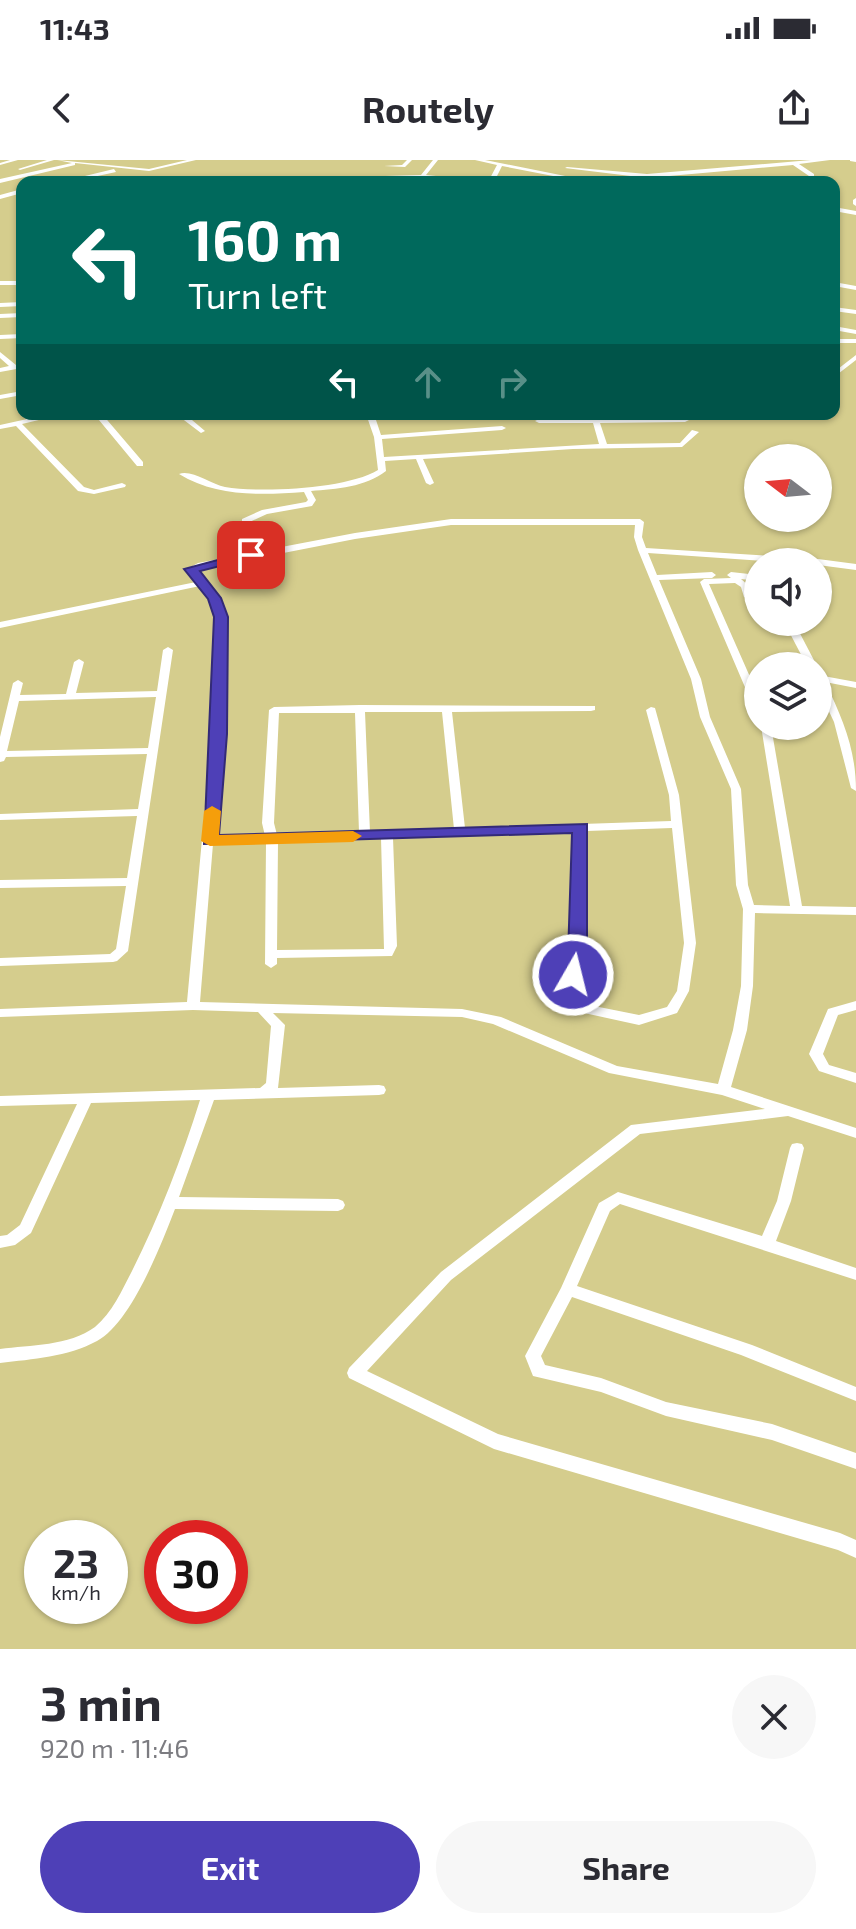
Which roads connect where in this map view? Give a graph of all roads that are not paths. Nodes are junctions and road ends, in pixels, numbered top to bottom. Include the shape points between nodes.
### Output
1 (16, 160) edge
2 (52, 160) edge
3 (59, 160) edge
4 (194, 160) edge
5 (410, 160) edge
6 (477, 160) edge
7 (575, 160) edge
8 (827, 160) edge
9 (538, 161) edge
10 (76, 162) edge
11 (501, 163) edge
12 (0, 164) edge
13 (795, 164) junction
14 (386, 166) dead end
15 (567, 168) junction
16 (117, 170) junction
17 (525, 170) junction
18 (0, 175) edge
19 (20, 176) edge
20 (90, 176) edge
21 (550, 176) edge
22 (563, 176) edge
23 (811, 176) edge
24 (856, 357) edge
25 (840, 370) edge
26 (31, 420) edge
27 (103, 420) edge
28 (187, 420) edge
29 (372, 420) edge
30 (553, 420) edge
31 (596, 420) edge
32 (539, 421) dead end
33 (17, 423) junction
34 (0, 427) edge
35 (502, 428) dead end
36 (201, 431) dead end
37 (695, 432) dead end
38 (378, 437) junction
39 (603, 445) junction
40 (419, 458) junction
41 (383, 459) junction
42 (140, 464) dead end
43 (183, 474) dead end
44 (430, 483) dead end
45 (122, 485) dead end
46 (306, 489) junction
47 (245, 521) dead end
48 (642, 550) junction
49 (736, 555) junction
50 (744, 556) edge
51 (832, 564) edge
52 (856, 567) edge
53 (739, 575) junction
54 (744, 576) edge
55 (655, 578) junction
56 (202, 583) junction
57 (744, 585) edge
58 (0, 625) edge
59 (168, 650) dead end
60 (79, 662) dead end
61 (744, 674) edge
62 (832, 681) edge
63 (18, 683) dead end
64 (856, 685) edge
65 (159, 694) junction
66 (70, 696) junction
67 (14, 698) junction
68 (832, 707) edge
69 (360, 708) junction
70 (447, 708) junction
71 (591, 708) dead end
72 (651, 710) dead end
73 (4, 726) edge
74 (768, 740) edge
75 (151, 751) junction
76 (1, 756) edge
77 (856, 788) edge
78 (143, 812) junction
79 (0, 817) edge
80 (676, 824) junction
81 (581, 828) junction
82 (460, 833) junction
83 (387, 835) junction
84 (365, 836) junction
85 (272, 839) junction
86 (210, 841) junction
87 (131, 882) junction
88 (0, 884) edge
89 (796, 907) junction
90 (749, 909) junction
91 (856, 911) edge
92 (0, 962) edge
93 (856, 1005) edge
94 (193, 1006) junction
95 (263, 1010) junction
96 (0, 1013) edge
97 (856, 1078) edge
98 (379, 1090) dead end
99 (723, 1090) junction
100 (263, 1094) junction
101 (208, 1096) junction
102 (0, 1101) edge
103 (85, 1101) junction
104 (789, 1111) junction
105 (856, 1133) edge
106 (797, 1148) dead end
107 (170, 1203) junction
108 (338, 1205) dead end
109 (0, 1242) edge
110 (767, 1244) junction
111 (856, 1274) edge
112 (568, 1289) junction
113 (0, 1356) edge
114 (856, 1394) edge
115 (856, 1461) edge
116 (856, 1549) edge

1 - 12 street
2 - 18 street
3 - 10 street
4 - 16 street via 152,170
5 - 14 street via 403,166
6 - 11 street
7 - 15 street
8 - 13 street
9 - 17 street
10 - 16 street
10 - 19 street
11 - 17 street
13 - 15 street via 647,176
13 - 23 street
15 - 22 street
16 - 20 street
17 - 21 street
24 - 25 street
26 - 33 street
27 - 42 street
28 - 36 street
29 - 38 street
30 - 32 street
31 - 39 street
33 - 34 street
33 - 45 street via 81,489 94,492
35 - 38 street
37 - 39 street via 682,445
38 - 41 street
39 - 40 street
40 - 41 street
40 - 44 street
41 - 46 street via 376,477
43 - 46 street via 227,490
46 - 47 street via 309,504
48 - 49 street
48 - 55 street
48 - 56 street via 640,522 468,521 355,536 191,569
49 - 50 street
49 - 53 street
51 - 52 street
53 - 54 street
53 - 55 street
55 - 90 street via 736,789 742,885
56 - 58 street
56 - 86 street via 221,617
57 - 61 street via 737,580 704,582
59 - 65 street
60 - 66 street
62 - 64 street
63 - 67 street
65 - 66 street
65 - 75 street
66 - 67 street
67 - 73 street
68 - 77 street
69 - 70 street
69 - 84 street
69 - 85 street via 274,710 268,823
70 - 71 street
70 - 82 street
72 - 80 street via 674,789
73 - 76 street
74 - 89 street
75 - 76 street
75 - 78 street
78 - 79 street
78 - 87 street
80 - 81 street
80 - 81 street via 690,943 683,991 672,1010 639,1020 580,1008 569,1000 578,956
81 - 82 street
82 - 83 street
83 - 84 street
83 - 85 street via 388,953 271,959
84 - 85 street
85 - 86 street
86 - 94 street
87 - 88 street
87 - 92 street via 117,957
89 - 90 street
89 - 91 street
90 - 99 street via 747,986
93 - 97 street via 833,1012 816,1054 824,1068
94 - 95 street
94 - 96 street
95 - 99 street via 444,1011 491,1019 614,1070
95 - 100 street via 278,1025 273,1085
98 - 100 street
99 - 104 street
100 - 101 street
101 - 103 street
101 - 107 street
102 - 103 street
103 - 109 street via 26,1229
104 - 105 street
104 - 116 street via 636,1129 446,1276 355,1373 494,1441
106 - 110 street
107 - 108 street
107 - 113 street via 117,1317 101,1331 65,1347
110 - 111 street
110 - 112 street via 618,1198 604,1207
112 - 114 street
112 - 115 street via 533,1356 539,1371 601,1385 666,1409 772,1432

